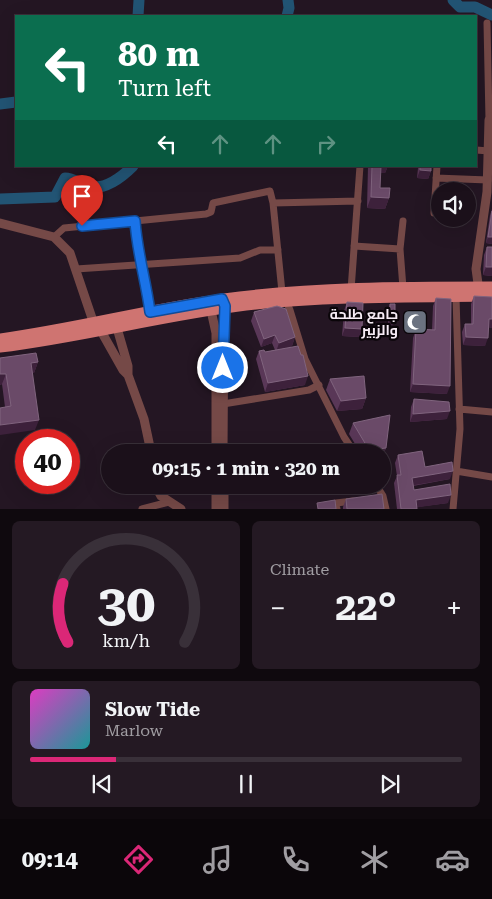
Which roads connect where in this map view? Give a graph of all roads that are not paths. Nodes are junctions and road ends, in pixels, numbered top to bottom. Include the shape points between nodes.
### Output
1 (487, 23) dead end
2 (490, 118) edge
3 (477, 150) edge
4 (489, 150) junction
5 (360, 167) edge
6 (437, 167) edge
7 (436, 178) junction
8 (488, 180) junction
9 (436, 182) edge
10 (489, 192) edge
11 (358, 201) junction
12 (273, 203) junction
13 (135, 221) junction
14 (403, 221) dead end
15 (0, 223) edge
16 (54, 237) junction
17 (354, 246) junction
18 (400, 249) junction
19 (278, 250) junction
20 (142, 264) junction
21 (76, 270) junction
22 (492, 287) edge
23 (403, 288) junction
24 (351, 290) junction
25 (479, 292) junction
26 (492, 296) edge
27 (284, 297) junction
28 (456, 297) junction
29 (217, 304) junction
30 (150, 312) junction
31 (98, 328) junction
32 (117, 328) junction
33 (0, 339) edge
34 (0, 347) edge
35 (128, 374) junction
36 (319, 386) junction
37 (223, 404) junction
38 (459, 409) junction
39 (492, 412) edge
40 (149, 444) edge
41 (216, 444) edge
42 (223, 444) edge
43 (348, 444) edge
44 (456, 471) junction
45 (492, 477) edge
46 (160, 494) edge
47 (216, 494) edge
48 (224, 494) edge
49 (383, 496) joint
50 (374, 497) edge
51 (364, 499) edge
52 (169, 502) junction
53 (156, 507) edge
54 (142, 509) edge
55 (181, 509) edge
56 (216, 509) edge
57 (224, 509) edge
58 (336, 509) edge
59 (386, 509) edge
60 (453, 509) edge

1 - 2 street
2 - 4 street
3 - 4 street
4 - 8 street
5 - 11 street
6 - 7 street
7 - 8 street
7 - 9 street
8 - 10 street
10 - 25 street via 476,273
11 - 12 street
11 - 17 street
12 - 13 street via 270,191 214,203 211,212 206,214
12 - 19 street
13 - 16 street via 64,228
13 - 20 street
14 - 18 street
15 - 16 street
16 - 21 street via 70,253
17 - 18 street
17 - 24 street
18 - 23 street
19 - 20 street via 260,250 240,258
19 - 27 street
20 - 21 street
20 - 30 street
21 - 31 street
22 - 25 main road
23 - 24 main road
23 - 25 main road
24 - 27 main road
25 - 26 main road
25 - 28 main road
27 - 28 main road
27 - 29 main road
27 - 36 street via 305,359
28 - 38 street
29 - 30 main road
29 - 32 main road
29 - 37 street via 222,326
29 - 41 street
30 - 31 main road
31 - 32 main road
31 - 33 main road
31 - 34 main road
31 - 35 street
32 - 35 street
35 - 40 street
36 - 37 street
36 - 43 street
37 - 42 street
38 - 39 street
38 - 44 street
44 - 45 street
44 - 60 street
46 - 52 street
47 - 56 street
48 - 57 street
49 - 50 street
49 - 59 street
51 - 58 street via 336,504
52 - 53 street
52 - 55 street
53 - 54 street

